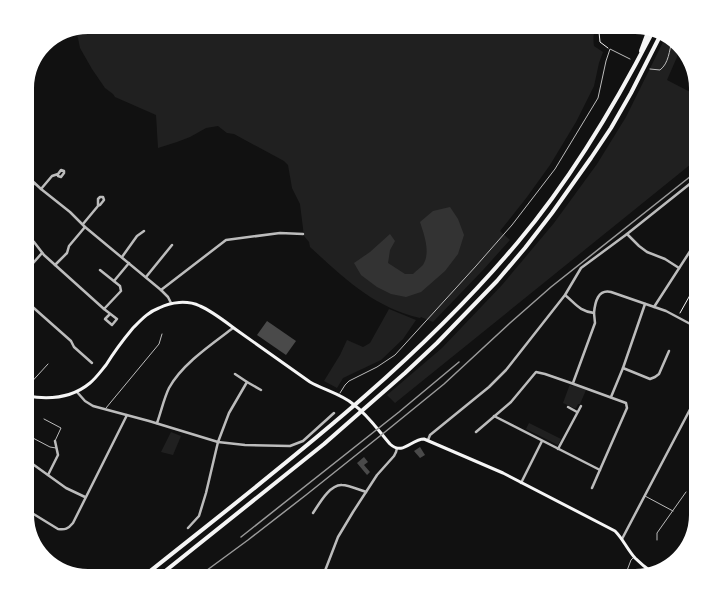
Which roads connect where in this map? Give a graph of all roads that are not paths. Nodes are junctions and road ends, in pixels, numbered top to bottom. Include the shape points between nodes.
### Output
1 (647, 35) edge
2 (650, 36) edge
3 (658, 39) edge
4 (671, 47) edge
5 (630, 59) dead end
6 (635, 65) junction
7 (650, 69) dead end
8 (58, 174) dead end
9 (35, 183) edge
10 (689, 185) edge
11 (41, 189) junction
12 (98, 206) dead end
13 (84, 225) junction
14 (144, 231) dead end
15 (303, 234) dead end
16 (627, 234) junction
17 (34, 242) edge
18 (172, 245) dead end
19 (42, 252) junction
20 (689, 253) edge
21 (122, 257) junction
22 (34, 262) edge
23 (129, 263) junction
24 (55, 265) junction
25 (679, 268) junction
26 (100, 270) dead end
27 (146, 277) junction
28 (114, 281) junction
29 (161, 290) junction
30 (565, 295) junction
31 (171, 303) junction
32 (645, 304) junction
33 (654, 307) junction
34 (34, 308) edge
35 (104, 309) junction
36 (594, 313) junction
37 (110, 314) junction
38 (689, 323) edge
39 (233, 328) junction
40 (162, 334) dead end
41 (669, 351) dead end
42 (92, 363) dead end
43 (48, 364) dead end
44 (622, 368) junction
45 (235, 374) dead end
46 (34, 379) edge
47 (247, 382) junction
48 (573, 383) junction
49 (261, 390) dead end
50 (77, 392) junction
51 (338, 395) junction
52 (34, 397) edge
53 (611, 397) junction
54 (581, 406) dead end
55 (568, 408) dead end
56 (104, 410) junction
57 (689, 411) edge
58 (577, 412) junction
59 (334, 413) dead end
60 (127, 415) junction
61 (494, 416) junction
62 (44, 419) dead end
63 (158, 423) junction
64 (476, 432) dead end
65 (34, 439) edge
66 (428, 440) junction
67 (55, 441) joint
68 (542, 441) junction
69 (218, 442) junction
70 (56, 448) junction
71 (397, 448) junction
72 (558, 449) junction
73 (34, 465) edge
74 (600, 470) junction
75 (48, 475) junction
76 (521, 483) junction
77 (592, 488) dead end
78 (366, 492) junction
79 (686, 492) dead end
80 (645, 496) junction
81 (85, 497) junction
82 (673, 511) junction
83 (313, 513) dead end
84 (34, 514) edge
85 (188, 528) dead end
86 (622, 539) junction
87 (657, 540) dead end
88 (634, 557) junction
89 (646, 568) edge
90 (153, 569) edge
91 (168, 569) edge
92 (325, 569) edge
93 (628, 569) edge

1 - 6 highway
2 - 6 highway
3 - 91 highway via 611,128 572,185 497,281 437,343 324,444
4 - 7 lane via 665,66 660,70
5 - 51 lane via 610,49 598,98 556,168 517,219 395,355 349,381
6 - 90 highway via 600,128 576,164 518,242 487,278 431,336 318,436
8 - 11 street via 52,176
9 - 11 street
10 - 16 street
11 - 13 street
12 - 13 street
13 - 21 street
13 - 24 street via 67,253
14 - 21 street via 137,236
15 - 29 street via 280,233 226,240
16 - 25 street via 638,246
16 - 30 street via 581,268
17 - 19 street
18 - 27 street
19 - 22 street
19 - 24 street
20 - 25 street
21 - 23 street
23 - 27 street
23 - 28 street
24 - 35 street
25 - 33 street
26 - 28 street
27 - 29 street
28 - 35 street via 120,286 120,291
29 - 31 street
30 - 36 street via 578,308
30 - 66 street via 506,370 430,435
31 - 39 main road via 188,302 200,306
31 - 50 main road via 141,319 91,383
32 - 33 street
32 - 36 street via 606,291 599,295
32 - 44 street
33 - 38 street
34 - 42 street
35 - 37 street
36 - 48 street via 595,323
37 - 37 street via 117,320 112,325 105,319
39 - 51 main road via 310,382
39 - 63 street via 176,378 168,390
40 - 56 lane via 158,344
41 - 44 street via 659,374 650,379
43 - 46 lane
44 - 53 street
45 - 47 street
47 - 49 street
47 - 69 street via 229,413
48 - 53 street
48 - 61 street via 536,372 511,402
50 - 52 main road via 56,398
50 - 56 street via 85,402
51 - 71 main road via 365,413 390,444
53 - 74 street via 626,403 627,408
54 - 58 street
55 - 58 street
56 - 60 street
57 - 80 street
58 - 72 street
59 - 69 street via 303,441 290,446
60 - 63 street
60 - 81 street
61 - 64 street
61 - 68 street
62 - 67 lane via 61,428
63 - 69 street
65 - 70 lane
66 - 71 main road via 418,439
66 - 76 main road
67 - 70 street
68 - 72 street
68 - 76 street
69 - 85 street via 199,516
70 - 75 street via 58,455
71 - 78 street via 394,456
72 - 74 street
73 - 75 street
74 - 77 street
75 - 81 street
76 - 86 main road via 606,526
78 - 83 street via 338,485 324,495
78 - 92 street via 338,537
79 - 82 lane
80 - 82 lane
80 - 86 street
81 - 84 street via 73,523 64,530
82 - 87 lane via 658,533
86 - 88 main road
88 - 89 main road
88 - 93 lane

